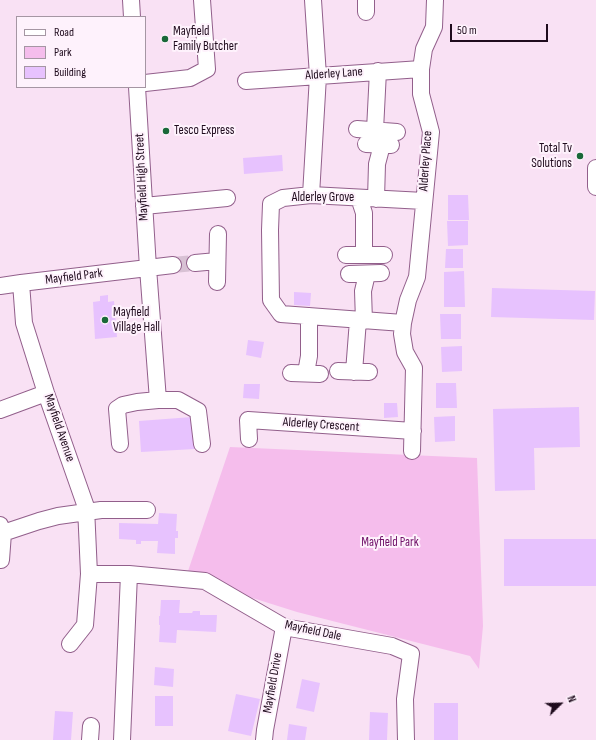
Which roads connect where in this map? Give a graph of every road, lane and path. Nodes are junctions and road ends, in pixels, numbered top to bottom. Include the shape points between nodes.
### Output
1 (131, 0) edge
2 (202, 0) edge
3 (313, 0) edge
4 (435, 0) edge
5 (132, 16) edge
6 (421, 69) junction
7 (378, 71) junction
8 (318, 76) junction
9 (246, 81) dead end
10 (146, 83) edge
11 (137, 88) edge
12 (358, 129) dead end
13 (374, 130) junction
14 (390, 140) junction
15 (366, 144) dead end
16 (596, 168) edge
17 (596, 187) edge
18 (311, 195) junction
19 (227, 198) dead end
20 (358, 198) junction
21 (376, 199) junction
22 (424, 201) junction
23 (144, 206) junction
24 (218, 234) dead end
25 (346, 255) dead end
26 (364, 255) junction
27 (384, 255) dead end
28 (217, 261) junction
29 (195, 263) tunnel mouth
30 (173, 266) tunnel mouth
31 (148, 268) junction
32 (349, 274) dead end
33 (21, 282) junction
34 (217, 282) dead end
35 (0, 286) edge
36 (309, 316) junction
37 (361, 321) junction
38 (402, 323) junction
39 (338, 371) dead end
40 (306, 373) dead end
41 (46, 393) junction
42 (158, 400) junction
43 (0, 410) edge
44 (413, 431) junction
45 (249, 439) dead end
46 (120, 444) dead end
47 (202, 444) dead end
48 (412, 451) dead end
49 (147, 510) dead end
50 (87, 512) junction
51 (2, 529) edge
52 (1, 560) edge
53 (89, 574) junction
54 (129, 574) junction
55 (284, 627) junction
56 (70, 644) dead end
57 (122, 740) edge
58 (264, 740) edge
59 (406, 740) edge

1 - 5 street
2 - 10 street via 207,69 190,78
3 - 8 street
4 - 6 street, Alderley Place via 434,27 424,49
6 - 7 street, Alderley Lane
6 - 22 street, Alderley Place via 421,94 430,132
7 - 8 street, Alderley Lane
7 - 13 street
8 - 9 street, Alderley Lane
8 - 18 street
11 - 23 street, Mayfield High Street
12 - 13 street
13 - 14 street
14 - 15 street
14 - 21 street via 377,164
16 - 17 street
18 - 20 street, Alderley Grove
18 - 36 street, Alderley Grove via 283,198 271,204 270,230 270,300 281,314
19 - 23 street
20 - 21 street, Alderley Grove
20 - 26 street via 364,213
21 - 22 street, Alderley Grove
22 - 38 street, Alderley Place via 417,277
23 - 31 street, Mayfield High Street
24 - 28 street
25 - 26 street
26 - 27 street
28 - 29 street
28 - 34 street
30 - 31 street, Mayfield Park
31 - 33 street, Mayfield Park
31 - 42 street, Mayfield High Street
32 - 37 street via 374,274 363,291
33 - 35 street, Mayfield Park
33 - 41 street, Mayfield Avenue via 24,323
36 - 37 street
36 - 40 street via 309,356
37 - 38 street
37 - 39 street via 361,372
38 - 44 street, Alderley Place via 405,352 414,368
41 - 43 street
41 - 50 street, Mayfield Avenue
42 - 46 street via 123,405 117,410
42 - 47 street via 178,400 198,411
44 - 45 street, Alderley Crescent via 248,420
44 - 48 street, Alderley Place
49 - 50 street
50 - 51 street
50 - 53 street, Mayfield Avenue
51 - 52 street
53 - 54 street, Mayfield Dale
53 - 56 street, Mayfield Avenue via 85,625
54 - 55 street, Mayfield Dale via 205,581
54 - 57 street
55 - 58 street, Mayfield Drive
55 - 59 street, Mayfield Dale via 392,646 412,654 405,699

